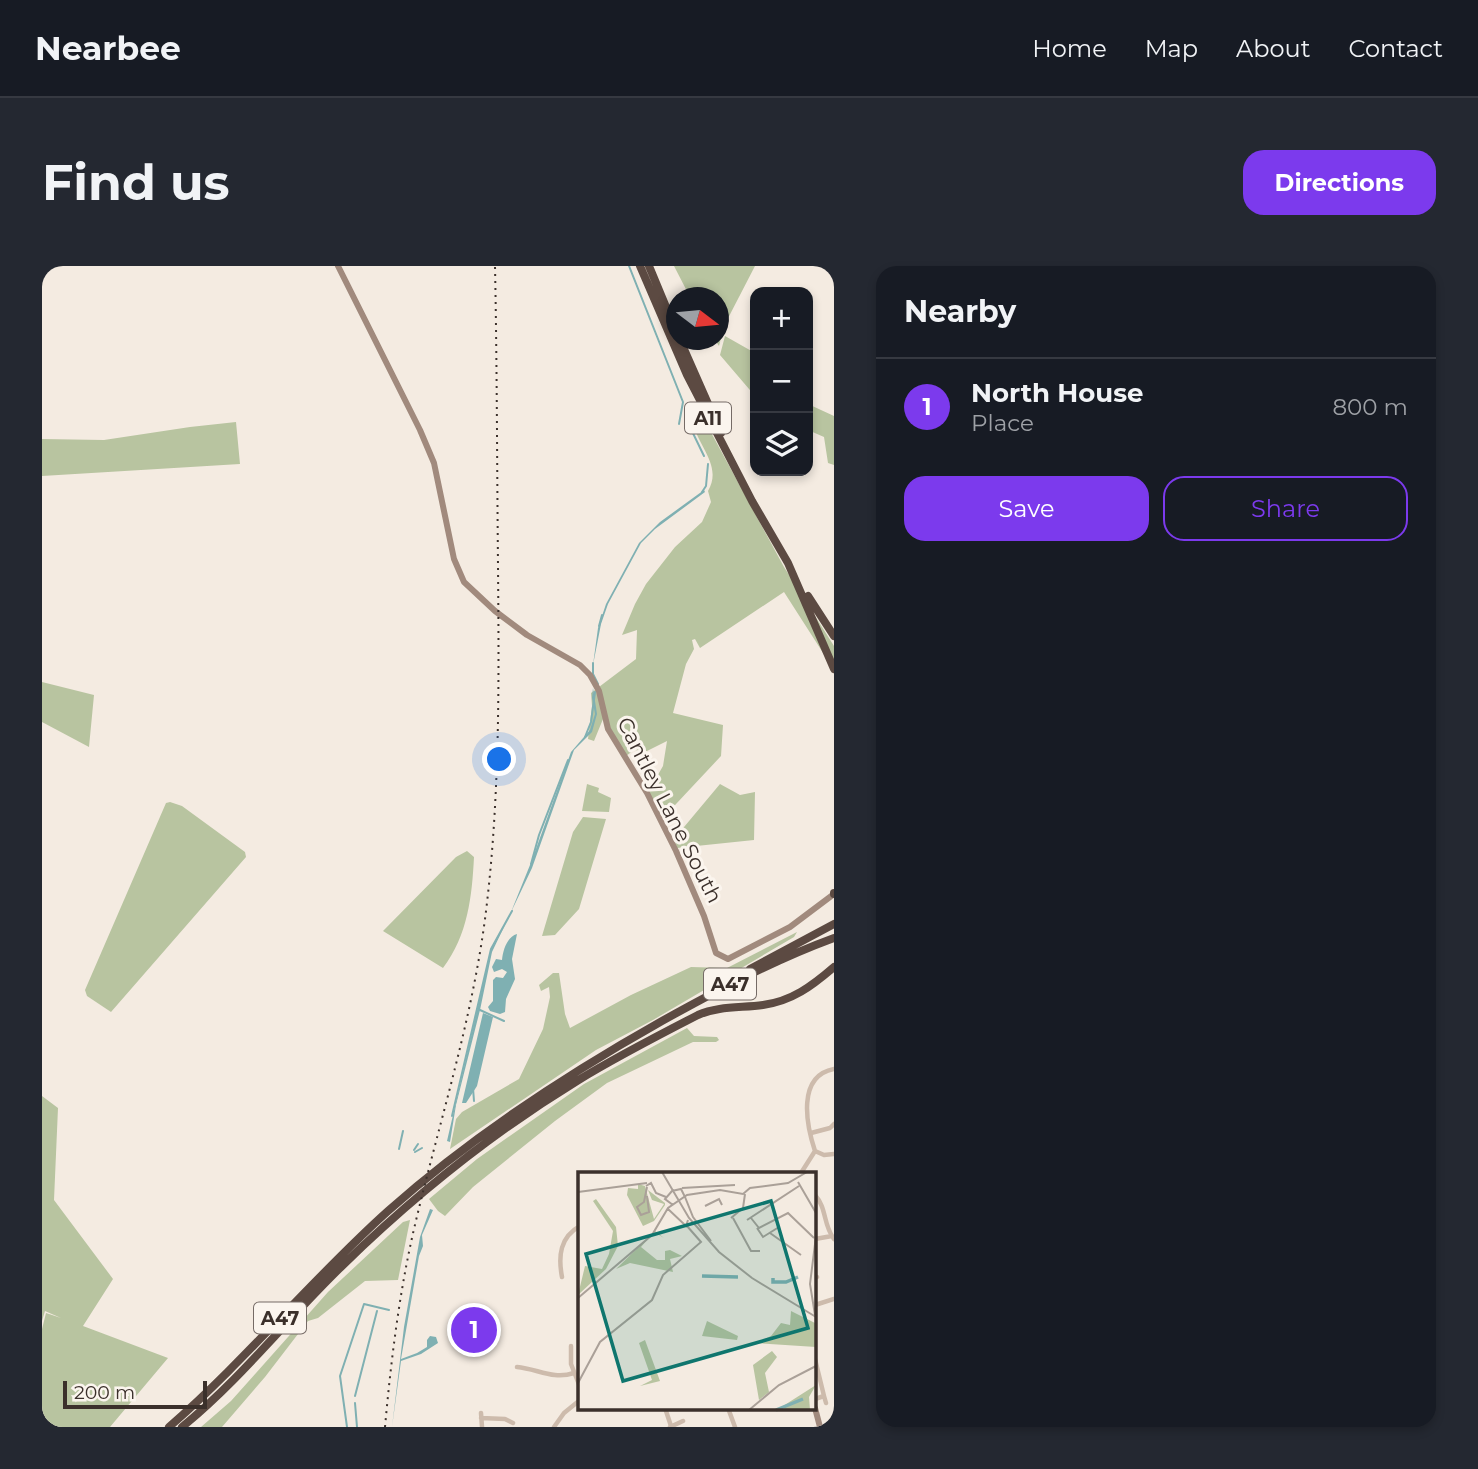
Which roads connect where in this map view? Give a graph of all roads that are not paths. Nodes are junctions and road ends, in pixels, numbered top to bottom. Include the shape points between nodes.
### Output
1 (338, 266) edge
2 (640, 266) edge
3 (649, 266) edge
4 (666, 305) edge
5 (685, 350) edge
6 (834, 636) edge
7 (834, 668) edge
8 (834, 893) edge
9 (834, 924) edge
10 (834, 938) edge
11 (834, 967) edge
12 (629, 1039) junction
13 (834, 1069) edge
14 (834, 1124) edge
15 (811, 1133) junction
16 (815, 1151) junction
17 (834, 1154) edge
18 (802, 1172) edge
19 (816, 1196) edge
20 (578, 1228) edge
21 (833, 1237) edge
22 (562, 1277) dead end
23 (834, 1299) edge
24 (816, 1305) edge
25 (573, 1350) dead end
26 (816, 1363) edge
27 (521, 1365) dead end
28 (574, 1373) junction
29 (578, 1382) edge
30 (824, 1396) junction
31 (816, 1399) edge
32 (578, 1402) edge
33 (826, 1403) dead end
34 (666, 1410) edge
35 (729, 1410) edge
36 (816, 1410) edge
37 (511, 1420) dead end
38 (683, 1421) dead end
39 (169, 1427) edge
40 (182, 1427) edge
41 (482, 1427) edge
42 (554, 1427) edge
43 (670, 1427) edge
44 (735, 1427) edge
45 (820, 1427) edge

1 - 8 street, Cantley Lane South via 435,463 454,559 464,582 527,635 590,675 608,729 676,850 713,949 728,959 735,956 777,935
2 - 7 highway, A11 via 687,376 794,575
3 - 4 highway
5 - 6 highway, A11 via 727,444
9 - 12 highway, A47
10 - 12 highway, A47 via 793,953
11 - 40 highway, A47 via 786,1000 708,1011 679,1025 577,1081 451,1169 342,1266
12 - 39 highway, A47 via 452,1157 390,1209
13 - 15 street via 822,1071 808,1095
14 - 15 street
15 - 16 street
16 - 17 street
16 - 18 street
19 - 21 street
20 - 22 street via 561,1249
23 - 24 street
25 - 28 street
26 - 30 street
27 - 28 street via 555,1376
28 - 29 street
30 - 31 street
30 - 33 street
32 - 42 street
34 - 43 street
35 - 44 street
36 - 45 street
37 - 41 street via 481,1416
38 - 43 street

